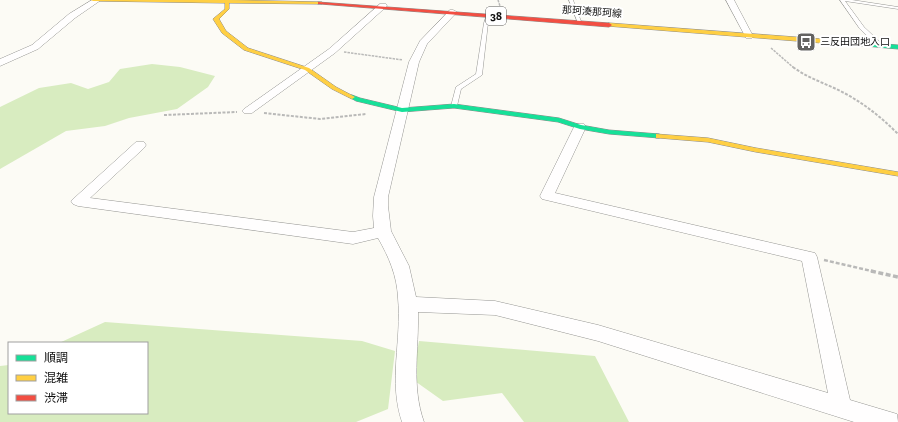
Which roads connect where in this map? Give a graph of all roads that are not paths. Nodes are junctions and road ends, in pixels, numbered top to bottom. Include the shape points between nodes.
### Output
1 (93, 0) edge
2 (97, 0) edge
3 (227, 0) edge
4 (571, 0) edge
5 (723, 0) edge
6 (730, 0) edge
7 (843, 0) edge
8 (283, 1) edge
9 (384, 4) edge
10 (898, 8) edge
11 (453, 12) junction
12 (489, 16) junction
13 (580, 22) junction
14 (749, 36) junction
15 (881, 46) junction
16 (898, 47) edge
17 (0, 63) edge
18 (307, 69) junction
19 (454, 106) junction
20 (402, 110) junction
21 (248, 111) road end
22 (580, 127) junction
23 (140, 145) dead end
24 (898, 174) edge
25 (384, 231) junction
26 (408, 304) junction
27 (841, 406) junction
28 (413, 422) edge
29 (890, 422) edge

1 - 2 main road, 那珂湊那珂線 / 38
2 - 3 main road, 那珂湊那珂線 / 38
2 - 17 street via 72,16 35,47
3 - 8 main road, 那珂湊那珂線 / 38
3 - 18 main road via 227,9 216,19 224,32 246,49
4 - 13 lane
5 - 6 lane
6 - 14 street
7 - 10 lane
7 - 15 lane via 862,28
8 - 9 main road, 那珂湊那珂線 / 38
9 - 11 main road, 那珂湊那珂線 / 38
9 - 18 street via 332,51
11 - 12 main road, 那珂湊那珂線 / 38
11 - 20 street via 423,43 414,62
12 - 13 main road, 那珂湊那珂線 / 38
12 - 19 lane via 479,75 458,88
13 - 14 main road, 那珂湊那珂線 / 38
14 - 15 main road, 那珂湊那珂線 / 38
15 - 16 main road, 那珂湊那珂線 / 38
18 - 20 main road via 334,88 358,100
18 - 21 street
19 - 20 main road
19 - 22 main road via 559,120
20 - 25 street via 381,197 380,213
22 - 24 main road via 627,134 708,140
22 - 27 street via 547,196 809,257
23 - 25 street via 78,201 353,238
25 - 26 street via 396,254 405,281
26 - 27 street via 495,308 598,333
26 - 28 street via 406,391
27 - 29 street

